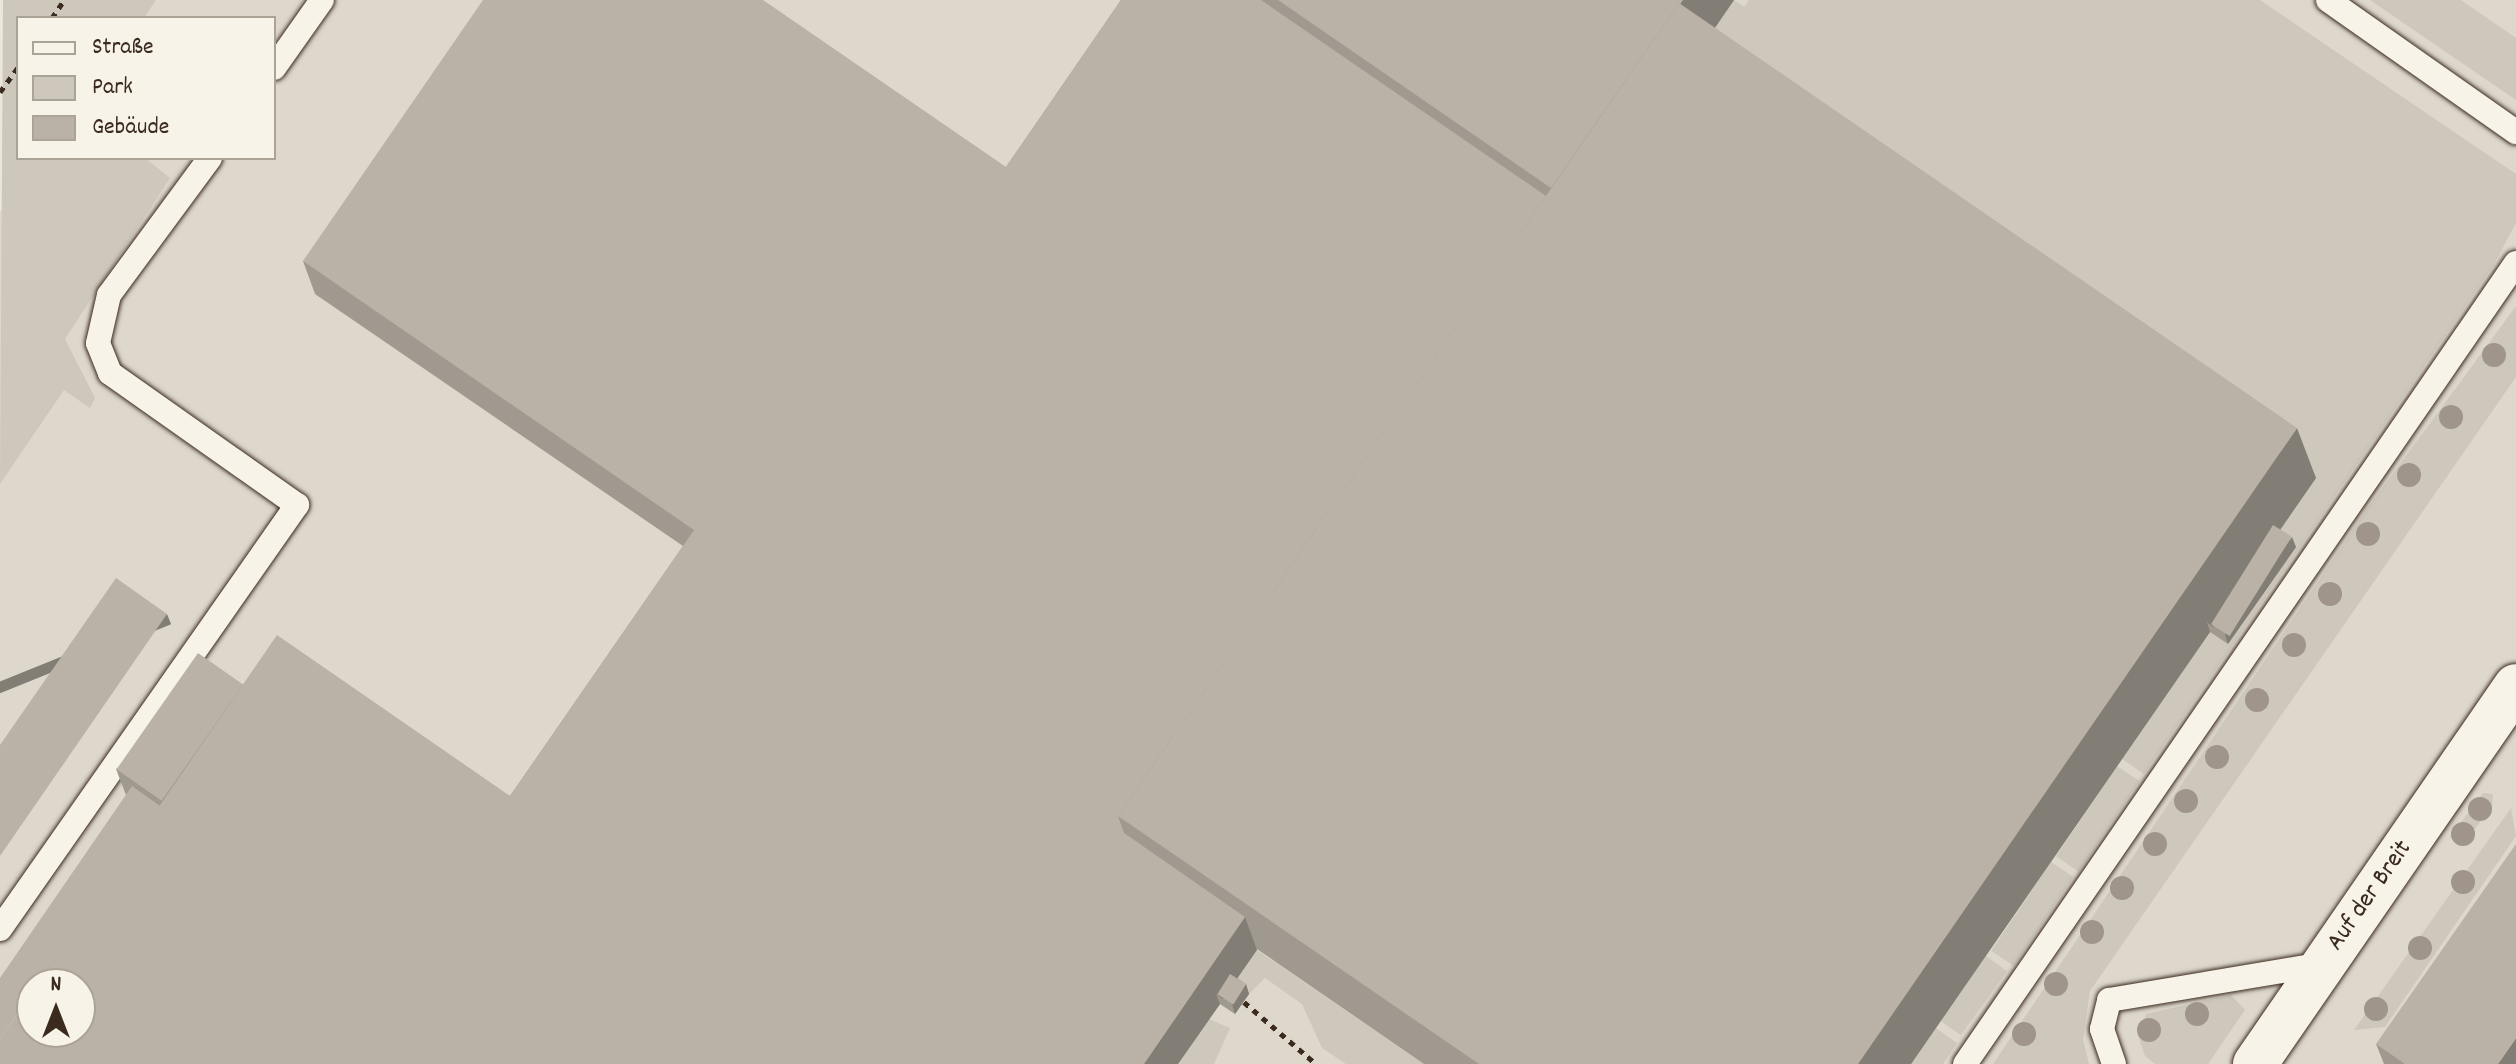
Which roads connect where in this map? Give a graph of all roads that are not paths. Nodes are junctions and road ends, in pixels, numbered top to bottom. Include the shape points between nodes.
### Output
1 (322, 0) edge
2 (2328, 0) edge
3 (276, 65) edge
4 (2516, 132) edge
5 (209, 160) edge
6 (2516, 263) edge
7 (2516, 686) edge
8 (2501, 739) edge
9 (0, 929) edge
10 (2323, 964) junction
11 (1965, 1064) edge
12 (2114, 1064) edge
13 (2255, 1064) edge

1 - 3 lane
2 - 4 lane
5 - 9 lane via 109,295 98,343 110,373 297,505
6 - 11 lane
7 - 8 street, Auf der Breit
8 - 10 street, Auf der Breit
10 - 12 lane via 2109,1000 2102,1029
10 - 13 street, Auf der Breit

